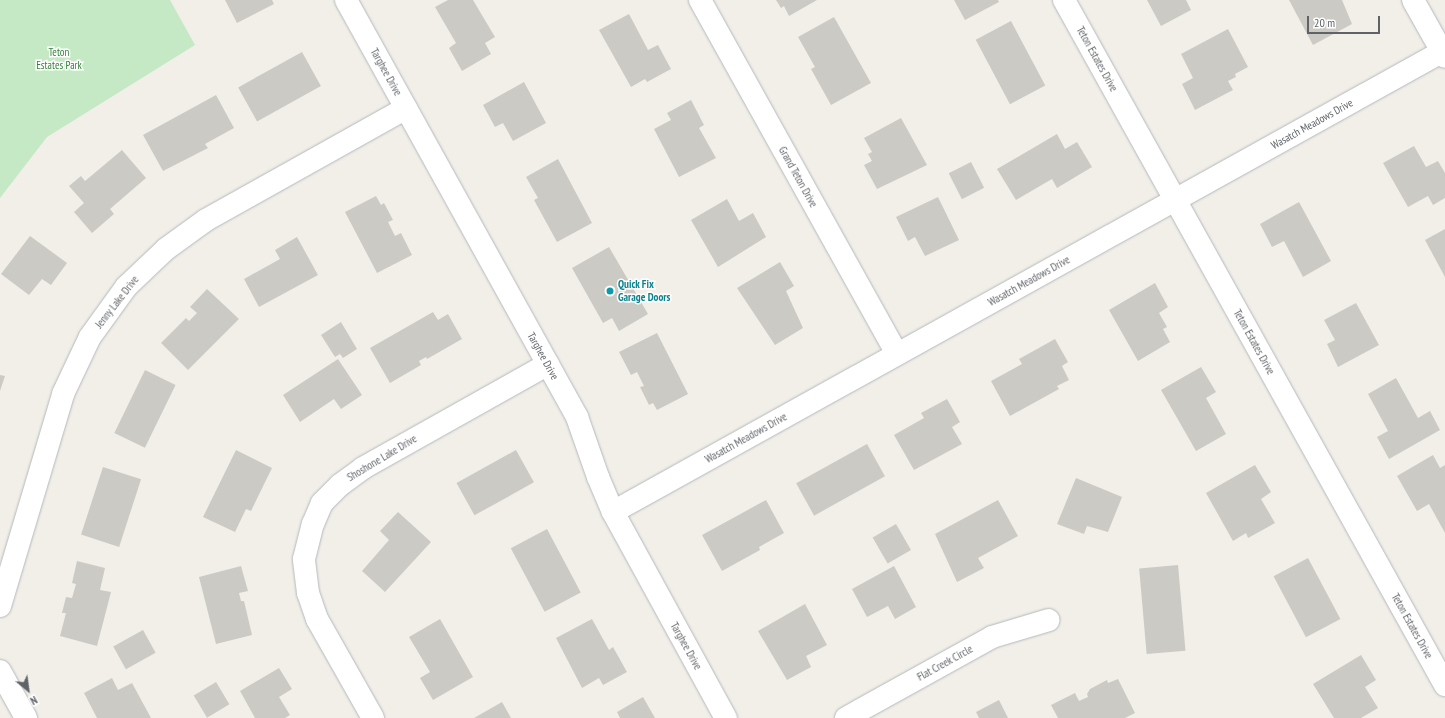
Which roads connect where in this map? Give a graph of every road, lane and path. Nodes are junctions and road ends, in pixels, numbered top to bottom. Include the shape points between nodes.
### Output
1 (346, 0) edge
2 (700, 0) edge
3 (1064, 0) edge
4 (1413, 0) edge
5 (1444, 53) edge
6 (406, 108) junction
7 (1175, 200) junction
8 (897, 354) junction
9 (548, 364) junction
10 (613, 512) junction
11 (0, 606) edge
12 (1049, 620) dead end
13 (0, 671) edge
14 (1445, 685) edge
15 (26, 718) edge
16 (373, 718) edge
17 (726, 718) edge
18 (846, 718) edge

1 - 6 street, Targhee Drive
2 - 8 street, Grand Teton Drive
3 - 7 street, Teton Estates Drive
4 - 5 street
5 - 7 street, Wasatch Meadows Drive
6 - 9 street, Targhee Drive
6 - 11 street, Jenny Lake Drive via 201,223 166,249 126,287 90,337 63,394
7 - 8 street, Wasatch Meadows Drive
7 - 14 street, Teton Estates Drive
8 - 10 street, Wasatch Meadows Drive
9 - 10 street, Targhee Drive via 577,417
9 - 16 street, Shoshone Lake Drive via 364,468 340,485 322,503 313,524 304,559 308,593 317,619
10 - 17 street, Targhee Drive
12 - 18 street, Flat Creek Circle via 992,637
13 - 15 street

